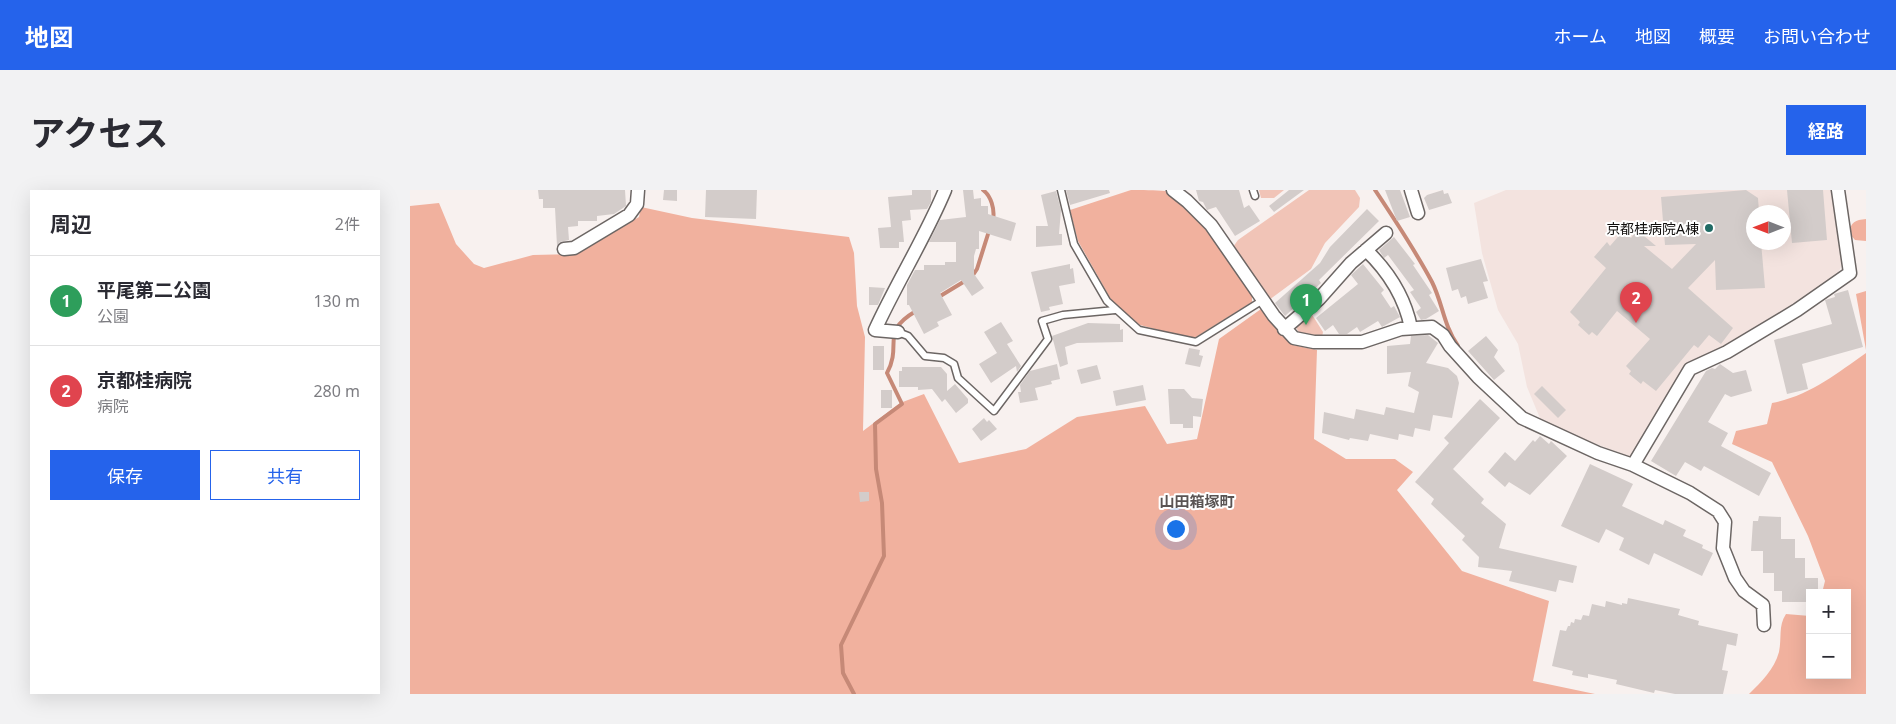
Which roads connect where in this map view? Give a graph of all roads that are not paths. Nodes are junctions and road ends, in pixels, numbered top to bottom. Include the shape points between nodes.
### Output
1 (638, 190) edge
2 (945, 190) edge
3 (1061, 190) edge
4 (1173, 190) edge
5 (1411, 190) edge
6 (1838, 190) edge
7 (1418, 213) dead end
8 (1386, 233) dead end
9 (564, 249) dead end
10 (1366, 250) junction
11 (1263, 300) junction
12 (1115, 310) junction
13 (1411, 328) junction
14 (1284, 329) junction
15 (894, 332) joint
16 (1633, 465) junction
17 (1764, 625) dead end

1 - 9 street via 637,204 629,215 574,248
2 - 15 street via 931,224 875,330
3 - 12 lane via 1074,244
4 - 11 street via 1211,225
5 - 7 street
6 - 16 street via 1850,273 1798,310 1727,352 1690,369
8 - 10 street
10 - 13 street via 1395,286 1407,309
10 - 14 street via 1319,299
11 - 12 lane via 1196,342 1139,330
11 - 14 street
12 - 15 lane via 1042,321 1048,339 994,411 958,378 954,364 944,358 925,356 908,336
13 - 14 street via 1362,342 1314,342 1294,338
13 - 16 street via 1432,328 1443,335 1478,377 1522,418 1598,453
16 - 17 street via 1690,493 1718,511 1725,522 1723,548 1726,561 1744,590 1763,605

